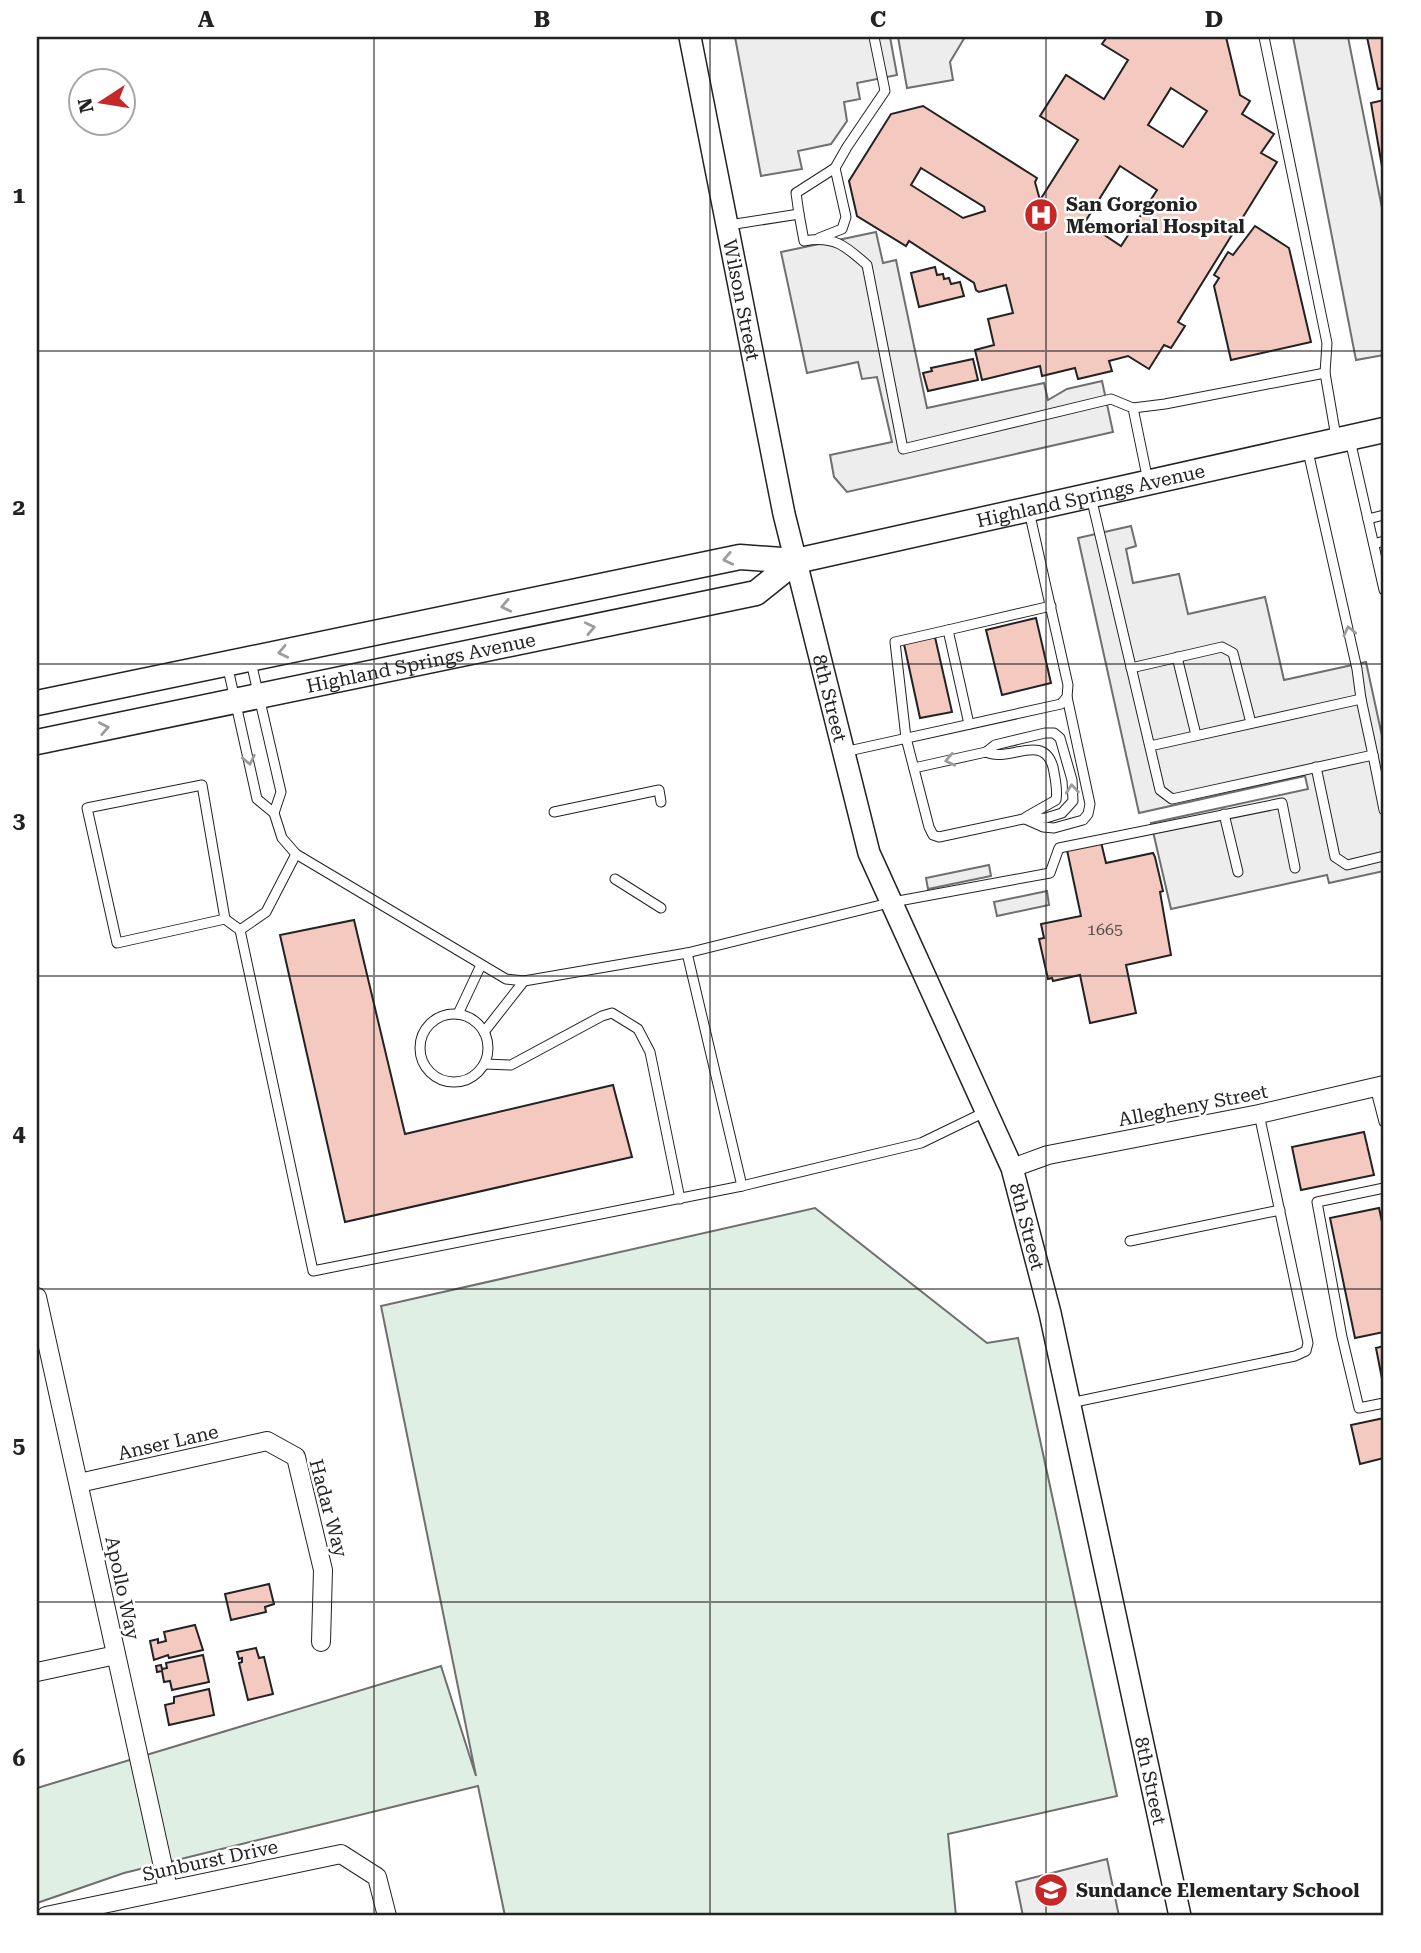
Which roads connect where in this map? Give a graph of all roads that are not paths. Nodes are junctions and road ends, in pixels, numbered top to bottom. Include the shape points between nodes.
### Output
1 (690, 37) edge
2 (874, 37) edge
3 (1264, 37) edge
4 (835, 169) junction
5 (799, 214) junction
6 (727, 225) junction
7 (819, 238) junction
8 (1325, 373) junction
9 (1133, 408) junction
10 (1384, 430) edge
11 (1343, 439) junction
12 (1307, 447) junction
13 (1149, 482) junction
14 (1091, 495) junction
15 (1029, 509) junction
16 (1384, 515) edge
17 (1368, 519) junction
18 (1384, 541) edge
19 (1374, 544) junction
20 (796, 561) junction
21 (1384, 590) edge
22 (1051, 606) junction
23 (948, 630) junction
24 (1177, 657) junction
25 (239, 661) junction
26 (1132, 668) junction
27 (1067, 697) junction
28 (247, 699) junction
29 (1361, 699) junction
30 (37, 703) edge
31 (1251, 723) junction
32 (969, 724) junction
33 (1196, 736) junction
34 (906, 738) junction
35 (37, 741) edge
36 (1150, 746) junction
37 (844, 752) junction
38 (986, 752) junction
39 (1373, 755) junction
40 (1316, 767) junction
41 (914, 768) junction
42 (661, 802) dead end
43 (1384, 810) edge
44 (554, 812) dead end
45 (274, 813) junction
46 (1224, 814) junction
47 (1023, 819) junction
48 (296, 854) junction
49 (1384, 856) edge
50 (1295, 868) dead end
51 (1238, 872) dead end
52 (615, 879) dead end
53 (893, 902) junction
54 (661, 908) dead end
55 (225, 919) junction
56 (240, 930) junction
57 (687, 953) junction
58 (481, 965) junction
59 (524, 981) junction
60 (458, 1014) junction
61 (484, 1032) junction
62 (485, 1064) junction
63 (1380, 1086) edge
64 (988, 1111) junction
65 (1259, 1114) junction
66 (1384, 1122) edge
67 (1012, 1168) junction
68 (742, 1186) junction
69 (1384, 1188) edge
70 (680, 1199) junction
71 (1280, 1210) junction
72 (1130, 1241) dead end
73 (37, 1297) edge
74 (1384, 1403) edge
75 (1068, 1404) junction
76 (267, 1441) joint
77 (79, 1483) junction
78 (321, 1642) dead end
79 (117, 1655) junction
80 (37, 1672) edge
81 (168, 1889) junction
82 (46, 1916) edge
83 (387, 1916) edge
84 (1180, 1916) edge

1 - 6 street, Wilson Street
2 - 4 lane via 885,91
3 - 8 lane via 1327,343
4 - 5 lane via 796,193
4 - 7 lane via 846,217 842,229
5 - 6 lane
5 - 7 lane via 804,242
6 - 20 street, Wilson Street
7 - 9 lane via 845,245 867,265 903,449 1111,400
8 - 9 lane
8 - 11 lane
9 - 13 lane
10 - 11 main road, Highland Springs Avenue
11 - 12 main road, Highland Springs Avenue
11 - 17 lane
12 - 13 main road, Highland Springs Avenue
29 -> 12 lane
13 - 14 main road, Highland Springs Avenue
14 - 15 main road, Highland Springs Avenue
14 - 26 lane
15 - 20 main road, Highland Springs Avenue
15 - 22 lane
16 - 17 lane
17 - 19 lane
18 - 19 lane
19 - 21 lane
20 -> 25 main road, Highland Springs Avenue via 740,557
28 -> 20 main road, Highland Springs Avenue via 756,593
20 - 37 street, 8th Street
22 - 23 lane
22 - 27 lane
23 - 32 lane
23 - 34 lane via 895,642
24 - 26 lane
24 - 31 lane via 1222,647 1233,653
24 - 33 lane
25 - 28 lane
25 - 28 lane
25 - 30 main road, Highland Springs Avenue
26 - 36 lane
27 - 32 lane via 1061,704
27 - 47 lane via 1090,804 1088,814 1083,820 1054,828
35 -> 28 main road, Highland Springs Avenue
28 - 45 lane via 281,792
28 -> 45 lane via 257,799
29 - 31 lane
29 - 39 lane
31 - 33 lane
32 - 34 lane
33 - 36 lane
34 - 37 lane
34 - 41 lane
36 - 40 lane via 1160,790 1172,799
37 - 53 street, 8th Street via 869,853
38 -> 41 lane
38 - 47 lane via 1034,749 1049,756 1056,800
47 -> 38 lane via 1062,813 1073,801 1060,738 1045,733 995,745
39 - 40 lane
39 - 43 lane
40 - 49 lane via 1335,857 1347,865
41 - 47 lane via 933,835
42 - 44 lane via 659,790
45 - 48 lane via 282,838
46 - 50 lane via 1282,803
46 - 51 lane
46 - 53 lane via 1059,848 1050,873
48 - 56 lane via 266,912
48 - 58 lane
52 - 54 lane
53 - 57 lane
53 - 64 street, 8th Street
55 - 55 lane via 202,785 87,808 117,943
55 - 56 lane
56 - 70 lane via 313,1271
57 - 59 lane
57 - 68 lane
58 - 59 lane via 506,979
58 - 60 lane
59 - 61 lane
60 - 61 lane via 478,1023
60 - 62 lane via 436,1019 428,1026 422,1036 422,1059 435,1077 446,1082 468,1080
61 - 62 lane via 488,1042
62 - 70 lane via 511,1065 612,1013 638,1029 650,1052
63 - 65 street, Allegheny Street
63 - 66 lane
64 - 67 street, 8th Street
64 - 68 lane via 922,1143
65 - 67 street, Allegheny Street via 1048,1155
65 - 71 lane
67 - 75 street, 8th Street
68 - 70 lane
69 - 74 lane via 1317,1202 1359,1408
71 - 72 lane
71 - 75 lane via 1306,1351
73 - 77 street, Apollo Way
75 - 84 street, 8th Street
76 - 77 street, Anser Lane
76 - 78 street, Hadar Way via 296,1457 323,1570
77 - 79 street, Apollo Way
79 - 80 street
79 - 81 street, Apollo Way
81 - 82 street, Sunburst Drive
81 - 83 street, Sunburst Drive via 341,1854 377,1877

